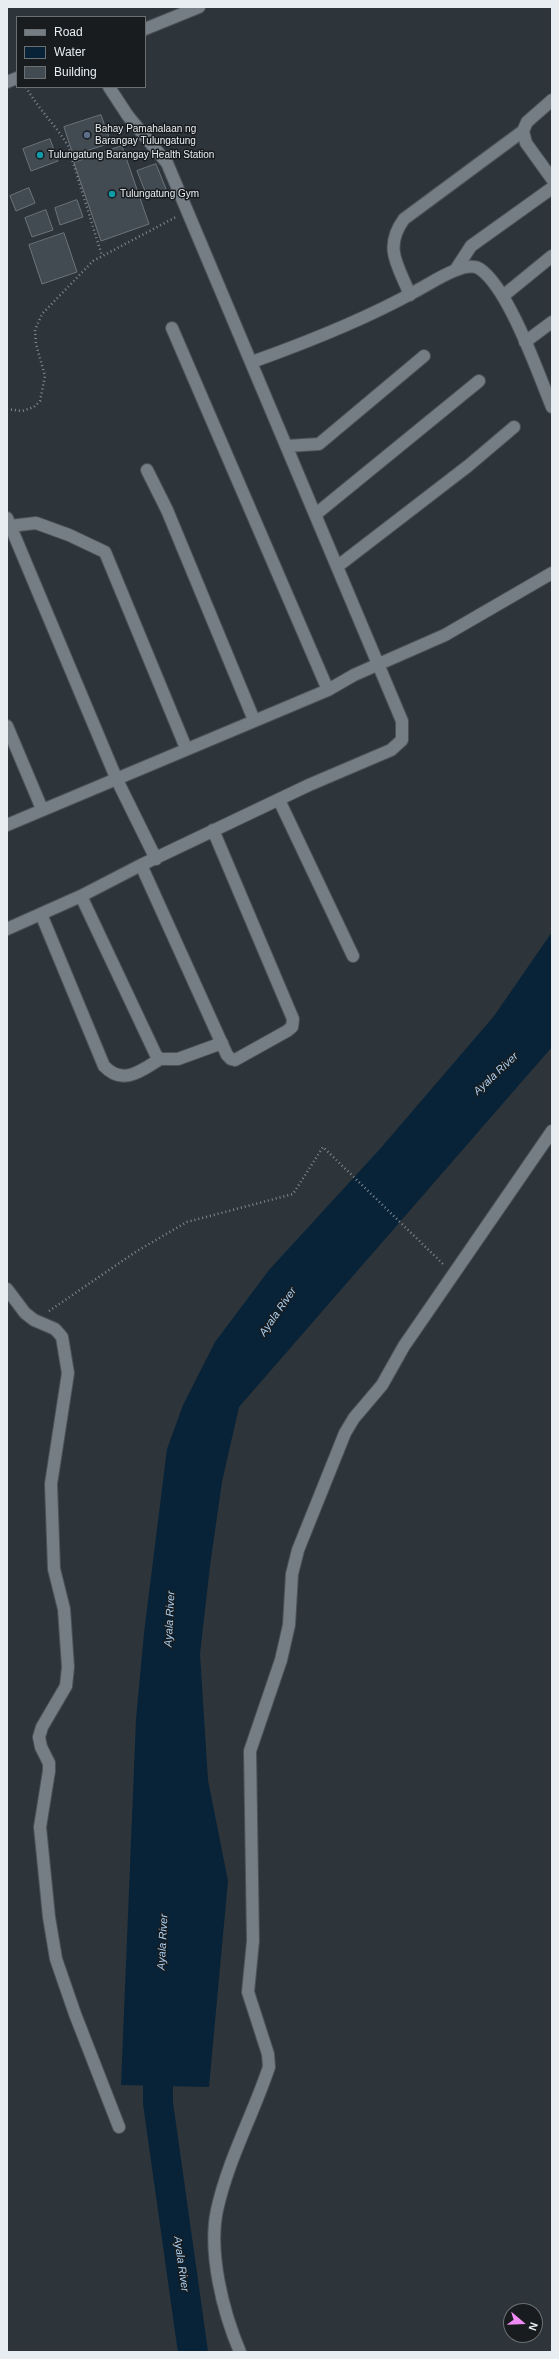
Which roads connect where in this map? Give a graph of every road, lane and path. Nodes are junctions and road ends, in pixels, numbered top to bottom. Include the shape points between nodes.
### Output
1 (199, 7) edge
2 (146, 29) edge
3 (27, 88) edge
4 (110, 88) edge
5 (552, 100) edge
6 (523, 131) junction
7 (552, 179) edge
8 (552, 188) edge
9 (187, 211) junction
10 (102, 256) junction
11 (552, 256) edge
12 (456, 269) junction
13 (410, 295) junction
14 (503, 296) junction
15 (552, 322) edge
16 (172, 328) dead end
17 (525, 342) junction
18 (424, 356) dead end
19 (252, 362) junction
20 (479, 381) dead end
21 (552, 407) edge
22 (7, 409) edge
23 (514, 427) dead end
24 (288, 446) junction
25 (147, 470) dead end
26 (316, 514) junction
27 (8, 522) edge
28 (338, 566) junction
29 (552, 573) edge
30 (378, 665) junction
31 (328, 690) junction
32 (254, 720) junction
33 (7, 726) edge
34 (186, 748) junction
35 (116, 780) junction
36 (279, 800) junction
37 (42, 809) junction
38 (7, 825) edge
39 (213, 830) junction
40 (156, 859) junction
41 (140, 865) junction
42 (81, 896) junction
43 (41, 914) junction
44 (7, 928) edge
45 (353, 956) dead end
46 (222, 1043) junction
47 (160, 1059) junction
48 (552, 1131) edge
49 (454, 1275) junction
50 (7, 1289) edge
51 (34, 1320) junction
52 (120, 2127) dead end
53 (240, 2352) edge

1 - 2 street
3 - 10 path via 34,102 60,132 68,146
4 - 9 street via 128,116 162,154
5 - 6 street via 527,122
6 - 7 street via 526,143
6 - 13 street via 404,219 397,229 392,242 394,256
8 - 12 street via 471,246
9 - 10 path
9 - 19 street
10 - 22 path via 93,261 42,314 35,330 44,376 40,401 34,407 22,411
11 - 14 street
12 - 13 street
12 - 14 street via 468,266 478,268
13 - 19 street via 320,337
14 - 17 street
15 - 17 street
16 - 31 street
17 - 21 street
18 - 24 street via 319,444
19 - 24 street
20 - 26 street
23 - 28 street via 468,466
24 - 26 street
25 - 32 street via 167,510
26 - 28 street
27 - 34 street via 36,524 70,535 105,552
27 - 35 street
28 - 30 street
29 - 30 street via 445,635
30 - 31 street
30 - 36 street via 402,721 402,740 391,750
31 - 32 street
32 - 34 street
33 - 37 street
34 - 35 street
35 - 37 street
35 - 40 street
36 - 39 street
36 - 45 street
37 - 38 street
39 - 40 street
39 - 46 street via 293,1019 292,1027 287,1031 235,1060 228,1057
40 - 41 street
41 - 42 street
41 - 46 street
42 - 43 street
42 - 47 street
43 - 44 street
43 - 47 street via 104,1066 112,1074 122,1078 143,1070
46 - 47 street via 178,1059
48 - 49 street
49 - 51 path via 323,1147 293,1194 187,1222 137,1251
49 - 53 street via 404,1346 382,1384 344,1433 298,1550 292,1574 289,1625 283,1653 250,1752 254,1942 248,1992 268,2054 269,2067 225,2183 217,2211 215,2231 222,2302
50 - 51 street via 25,1313
51 - 52 street via 55,1329 62,1337 68,1373 51,1484 54,1569 64,1609 68,1667 66,1686 42,1727 39,1737 49,1763 40,1827 44,1879 56,1959 74,2014

